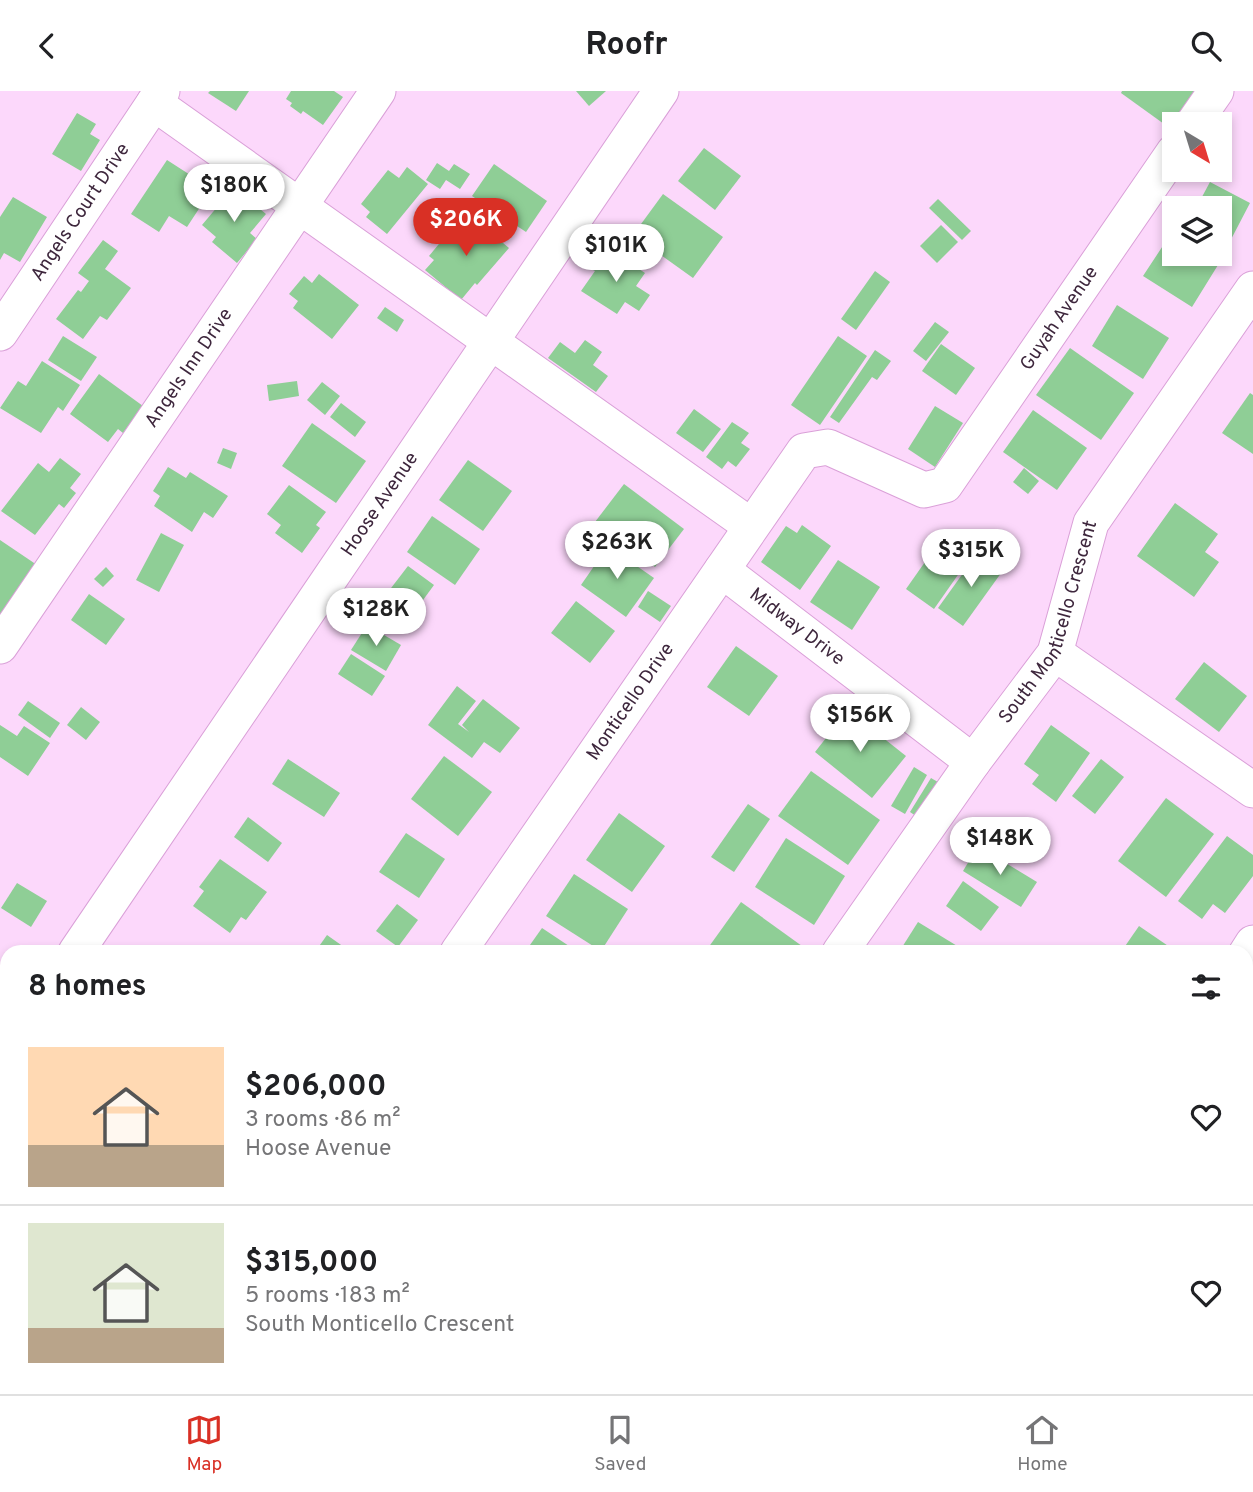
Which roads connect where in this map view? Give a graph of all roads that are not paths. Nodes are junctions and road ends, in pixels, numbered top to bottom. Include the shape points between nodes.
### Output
1 (378, 91) edge
2 (661, 91) edge
3 (1216, 91) edge
4 (158, 97) edge
5 (1201, 112) edge
6 (1162, 169) edge
7 (300, 205) junction
8 (1253, 289) edge
9 (0, 333) edge
10 (491, 342) junction
11 (804, 451) joint
12 (751, 526) junction
13 (722, 570) junction
14 (0, 646) edge
15 (1055, 653) junction
16 (973, 762) junction
17 (1250, 782) edge
18 (81, 945) edge
19 (463, 945) edge
20 (845, 945) edge

1 - 7 street, Angels Inn Drive
2 - 10 street, Hoose Avenue
3 - 5 street
4 - 7 street
4 - 9 street, Angels Court Drive
6 - 11 street, Guyah Avenue via 945,485 924,490 828,447
7 - 10 street
7 - 14 street, Angels Inn Drive
8 - 15 street, South Monticello Crescent via 1091,523
10 - 12 street
10 - 18 street, Hoose Avenue
11 - 12 street, Monticello Drive
12 - 13 street, Monticello Drive
13 - 16 street, Midway Drive
13 - 19 street, Monticello Drive
15 - 16 street, South Monticello Crescent
15 - 17 street
16 - 20 street, South Monticello Crescent

